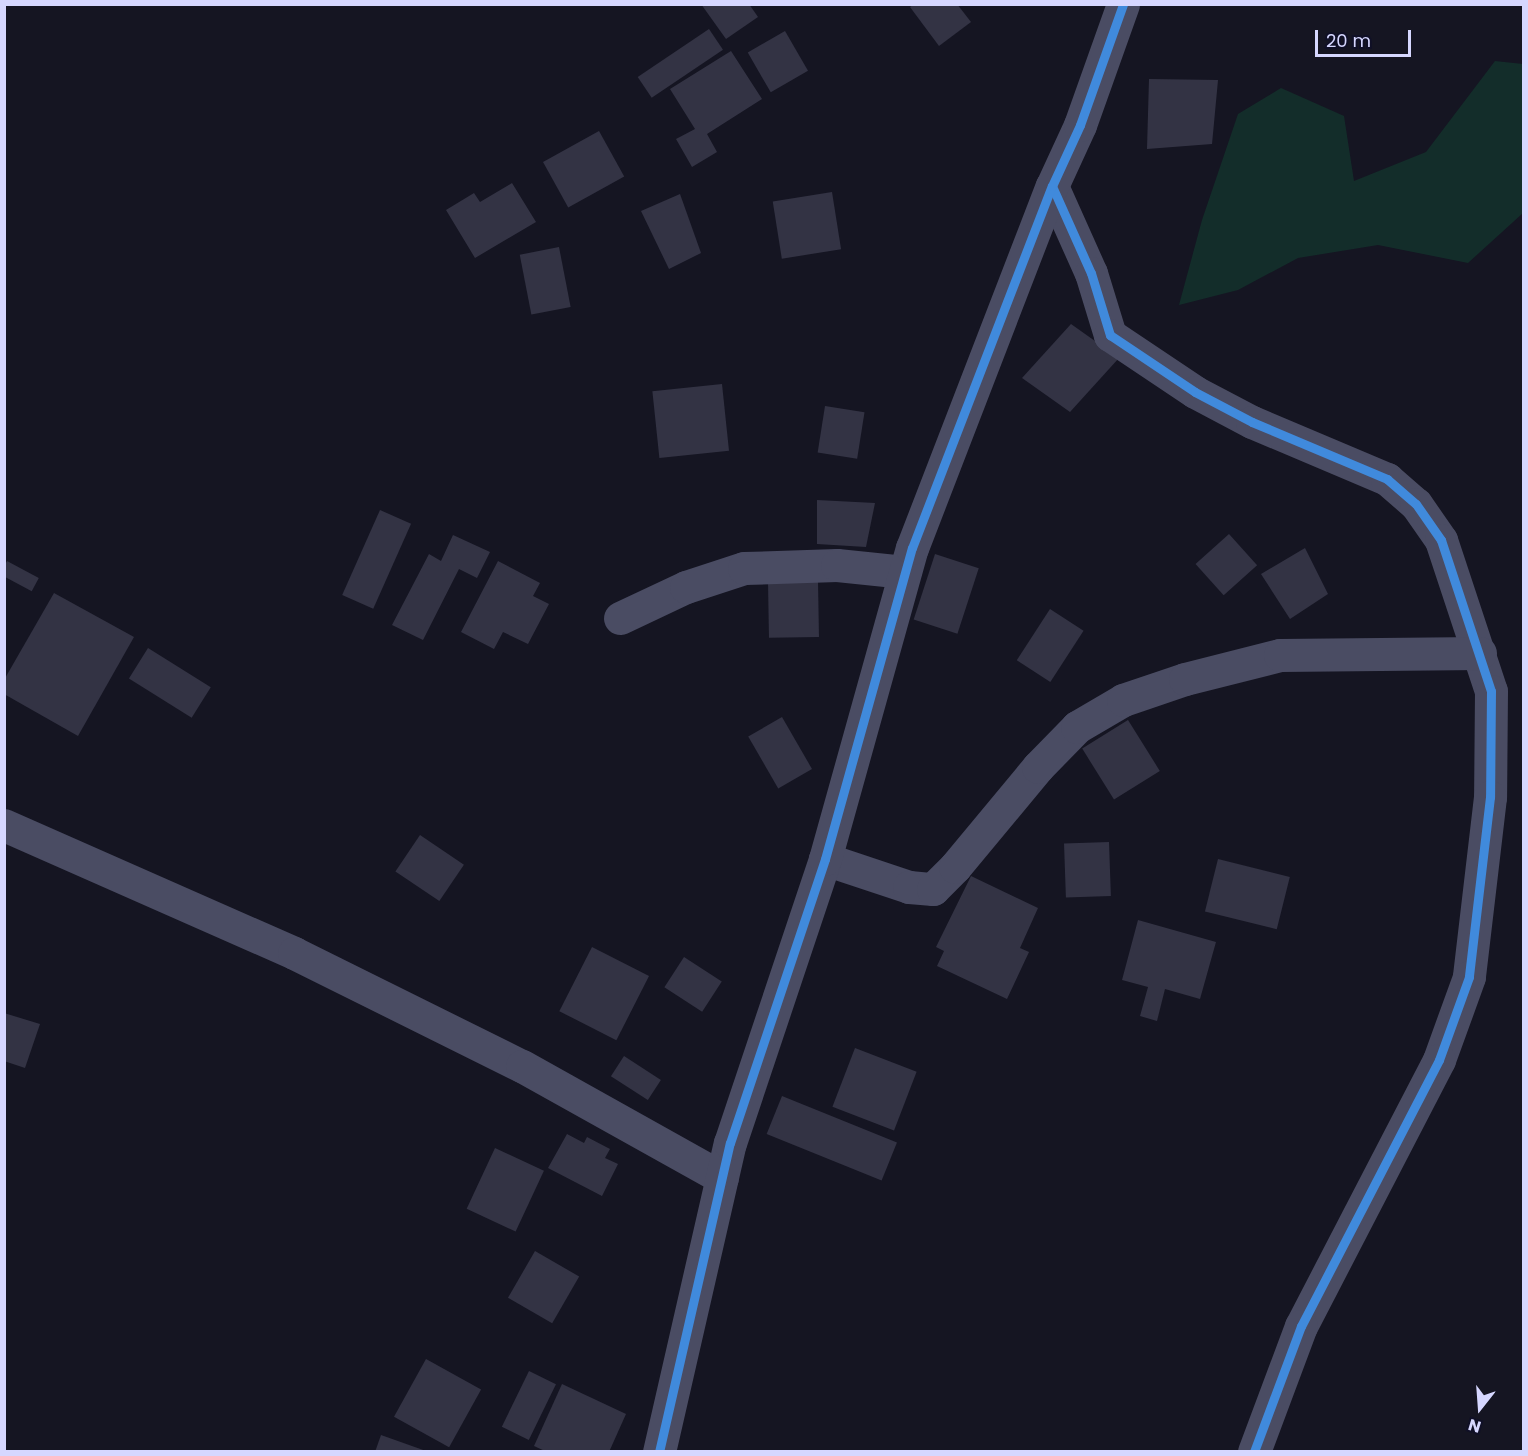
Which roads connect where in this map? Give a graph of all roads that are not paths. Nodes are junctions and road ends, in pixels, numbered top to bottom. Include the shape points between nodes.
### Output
1 (1123, 4) edge
2 (1052, 186) junction
3 (905, 572) junction
4 (620, 618) dead end
5 (1480, 653) junction
6 (4, 825) edge
7 (825, 859) junction
8 (722, 1178) junction
9 (658, 1452) edge
10 (1254, 1452) edge

1 - 2 street via 1080,125
2 - 3 street
2 - 5 street via 1091,273 1110,335 1195,392 1252,422 1387,479 1409,498 1441,540
3 - 4 street via 837,565 744,568 686,587
3 - 7 street
5 - 7 street via 1280,655 1185,679 1123,699 1077,727 1038,766 933,889 909,887
5 - 10 street via 1491,691 1490,797 1469,977 1439,1060 1301,1326
6 - 8 street via 294,953 522,1066
7 - 8 street
8 - 9 street

